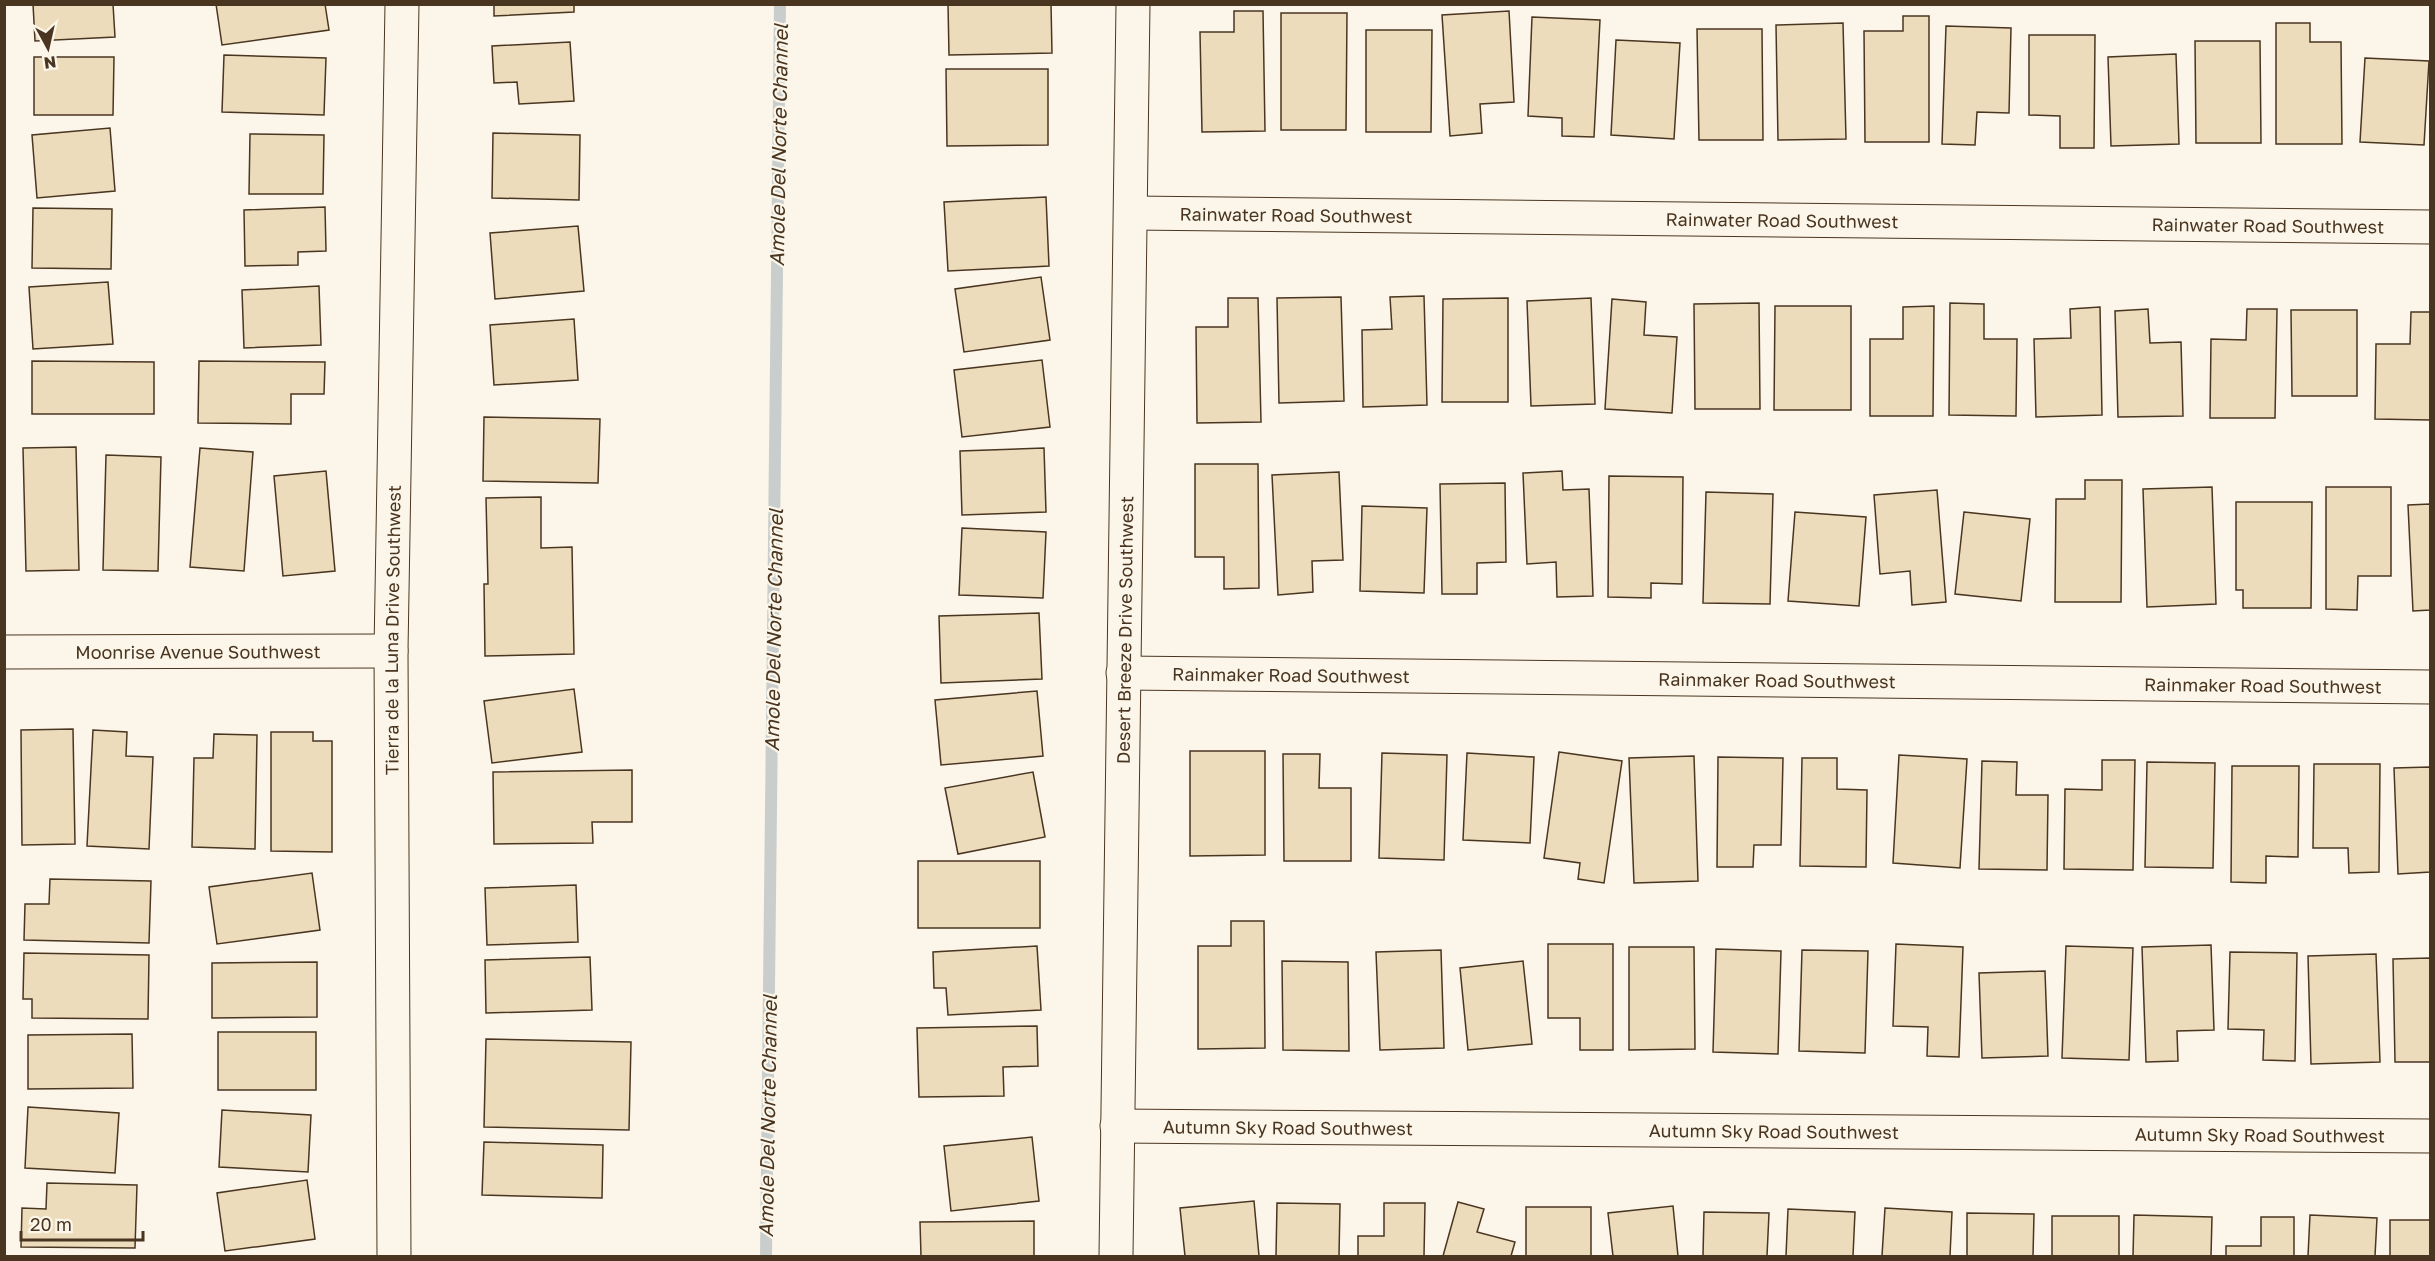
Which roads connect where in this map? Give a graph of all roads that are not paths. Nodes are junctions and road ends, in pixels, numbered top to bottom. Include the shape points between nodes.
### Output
1 (402, 4) edge
2 (1133, 4) edge
3 (1132, 213) junction
4 (2430, 227) edge
5 (391, 651) junction
6 (4, 652) edge
7 (1123, 673) junction
8 (2430, 687) edge
9 (1117, 1126) junction
10 (2430, 1136) edge
11 (394, 1257) edge
12 (1116, 1257) edge

1 - 5 street, Tierra de la Luna Drive Southwest
2 - 3 street, Desert Breeze Drive Southwest
3 - 4 street, Rainwater Road Southwest
3 - 7 street, Desert Breeze Drive Southwest
5 - 6 street, Moonrise Avenue Southwest
5 - 11 street, Tierra de la Luna Drive Southwest
7 - 8 street, Rainmaker Road Southwest
7 - 9 street, Desert Breeze Drive Southwest
9 - 10 street, Autumn Sky Road Southwest
9 - 12 street, Desert Breeze Drive Southwest

